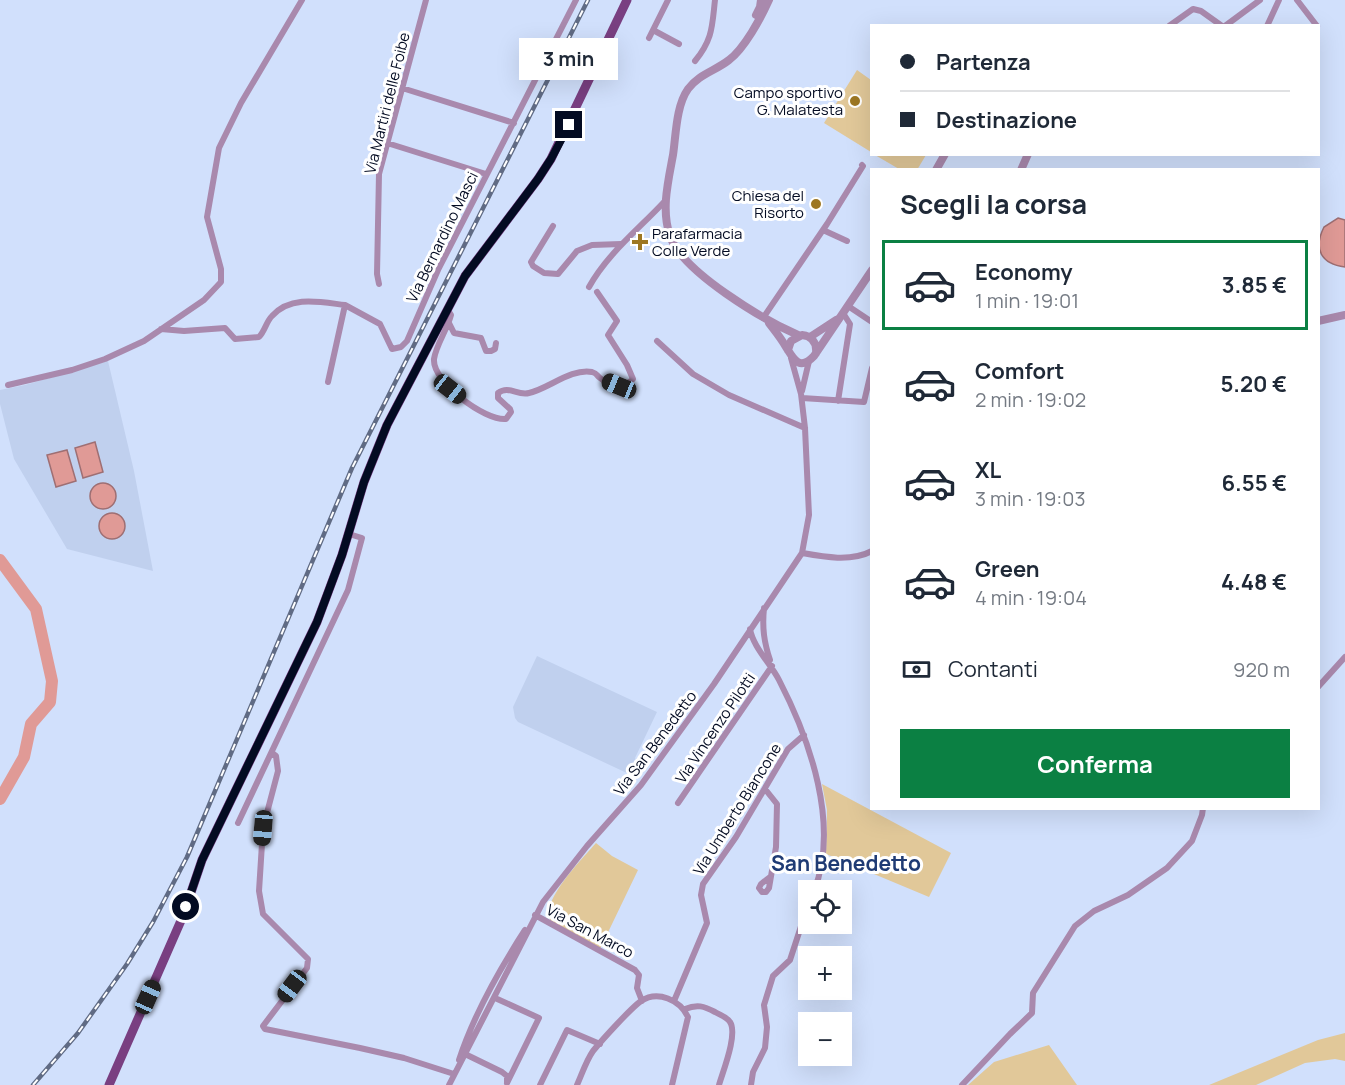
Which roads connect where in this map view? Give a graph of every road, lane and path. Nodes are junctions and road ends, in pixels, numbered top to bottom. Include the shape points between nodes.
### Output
1 (302, 0) edge
2 (426, 0) edge
3 (576, 0) edge
4 (627, 0) edge
5 (668, 0) edge
6 (716, 0) edge
7 (761, 0) edge
8 (769, 0) edge
9 (1260, 0) edge
10 (1279, 0) edge
11 (1297, 0) edge
12 (1171, 24) edge
13 (1221, 24) edge
14 (1228, 24) edge
15 (1268, 24) edge
16 (1315, 24) edge
17 (653, 30) junction
18 (649, 38) dead end
19 (679, 44) dead end
20 (739, 51) junction
21 (695, 62) dead end
22 (402, 88) junction
23 (513, 123) junction
24 (387, 142) junction
25 (862, 165) dead end
26 (486, 174) junction
27 (665, 201) junction
28 (553, 226) dead end
29 (823, 230) junction
30 (847, 241) dead end
31 (621, 244) junction
32 (870, 273) edge
33 (379, 284) dead end
34 (589, 287) dead end
35 (597, 292) dead end
36 (345, 305) junction
37 (447, 309) junction
38 (844, 312) junction
39 (1345, 315) edge
40 (766, 320) junction
41 (870, 321) edge
42 (1320, 321) edge
43 (449, 323) junction
44 (161, 329) junction
45 (798, 335) junction
46 (810, 337) junction
47 (657, 341) dead end
48 (496, 343) dead end
49 (788, 350) junction
50 (816, 353) junction
51 (791, 358) junction
52 (808, 361) junction
53 (870, 376) edge
54 (328, 382) dead end
55 (8, 385) dead end
56 (801, 396) junction
57 (837, 401) junction
58 (806, 428) junction
59 (349, 534) junction
60 (870, 552) edge
61 (802, 553) junction
62 (765, 607) junction
63 (750, 629) junction
64 (763, 639) junction
65 (756, 644) junction
66 (740, 645) junction
67 (1345, 657) edge
68 (772, 666) junction
69 (1320, 685) edge
70 (804, 735) junction
71 (272, 753) junction
72 (765, 789) junction
73 (678, 803) dead end
74 (1203, 810) edge
75 (238, 824) dead end
76 (770, 877) dead end
77 (818, 880) edge
78 (535, 915) junction
79 (799, 934) edge
80 (495, 998) junction
81 (642, 1001) junction
82 (674, 1001) junction
83 (685, 1009) junction
84 (600, 1044) junction
85 (465, 1054) junction
86 (454, 1074) junction
87 (506, 1084) edge
88 (109, 1085) edge
89 (449, 1085) edge
90 (540, 1085) edge
91 (577, 1085) edge
92 (672, 1085) edge
93 (719, 1085) edge
94 (751, 1085) edge
95 (962, 1085) edge

1 - 44 street via 219,148 207,217 221,282 204,300
2 - 22 street, Via Martiri delle Foibe
3 - 23 street, Via Bernardino Masci
4 - 37 main road via 551,159 477,258
5 - 17 street
6 - 21 street via 713,26
7 - 20 street
8 - 20 street
9 - 14 street
10 - 15 street
11 - 16 street
12 - 13 street via 1193,9
17 - 18 street
17 - 19 street
20 - 27 street via 729,61 700,76 687,91 680,109
22 - 23 street
22 - 24 street, Via Martiri delle Foibe
23 - 26 street, Via Bernardino Masci
24 - 26 street
24 - 33 street, Via Martiri delle Foibe via 379,174
25 - 29 street
26 - 36 street, Via Bernardino Masci via 401,347 392,349 380,324
27 - 31 street
27 - 40 street via 670,238 680,254 722,291
28 - 31 street via 531,262 544,273 558,274 577,251 592,244
29 - 30 street
29 - 40 street
31 - 34 street
32 - 38 street
35 - 43 street via 617,321 608,335 633,379 619,386 586,372 532,393 502,389 498,398 511,412 506,419 496,419 468,403 440,376 434,358
36 - 44 street via 315,301 290,304 274,314 262,335 244,339 236,339 225,328
36 - 54 street
37 - 43 street via 451,315
37 - 59 main road via 380,441
38 - 41 street
38 - 46 street
38 - 50 street
38 - 57 street via 850,324
39 - 42 street
40 - 45 street
40 - 49 street
43 - 48 street via 453,333 481,338 486,351 495,349
44 - 55 street via 105,359
45 - 46 street
45 - 49 street via 790,341
46 - 50 street
47 - 58 street via 693,374 729,395
49 - 51 street
50 - 52 street
51 - 52 street via 800,363
51 - 56 street
52 - 56 street
53 - 57 street via 864,402
56 - 57 street
56 - 58 street, Via San Benedetto
58 - 61 street, Via San Benedetto via 809,514
59 - 71 street via 362,538 348,590
59 - 88 main road via 317,622 202,860 183,916
60 - 61 street via 859,557
61 - 62 street, Via San Benedetto
62 - 63 street, Via San Benedetto
62 - 64 street, Via Vincenzo Pilotti
63 - 64 street
63 - 65 street, Via Vincenzo Pilotti
63 - 66 street, Via San Benedetto
64 - 68 street, Via Vincenzo Pilotti
65 - 66 street via 750,640
65 - 68 street, Via Vincenzo Pilotti
66 - 78 street, Via San Benedetto via 643,782 557,882
67 - 69 street
68 - 70 street, Via Vincenzo Pilotti
68 - 73 street, Via Vincenzo Pilotti
70 - 72 street, Via Umberto Biancone via 788,749
70 - 77 street, Via Vincenzo Pilotti via 824,812
71 - 75 street
71 - 86 street via 278,771 263,828 259,891 263,914 308,959 306,968 264,1023 265,1029 404,1058
72 - 76 street via 777,804 776,847
72 - 82 street, Via Umberto Biancone via 700,889 707,923
74 - 95 street via 1192,841 1167,868 1075,926 1033,993 1032,1013
78 - 80 street, Via San Benedetto
78 - 81 street, Via San Marco via 635,970
78 - 86 street via 479,1014
79 - 94 street via 790,960 773,976 764,1005 765,1048
80 - 85 street, Via San Benedetto
80 - 87 street via 539,1018
81 - 82 street via 661,996
81 - 84 street
82 - 83 street
83 - 92 street via 688,1017
83 - 93 street via 694,1005 705,1007 729,1020 734,1029
84 - 90 street via 567,1030
84 - 91 street via 592,1052
85 - 86 street, Via San Benedetto
85 - 87 street via 502,1072 507,1076
86 - 89 street, Via San Benedetto

